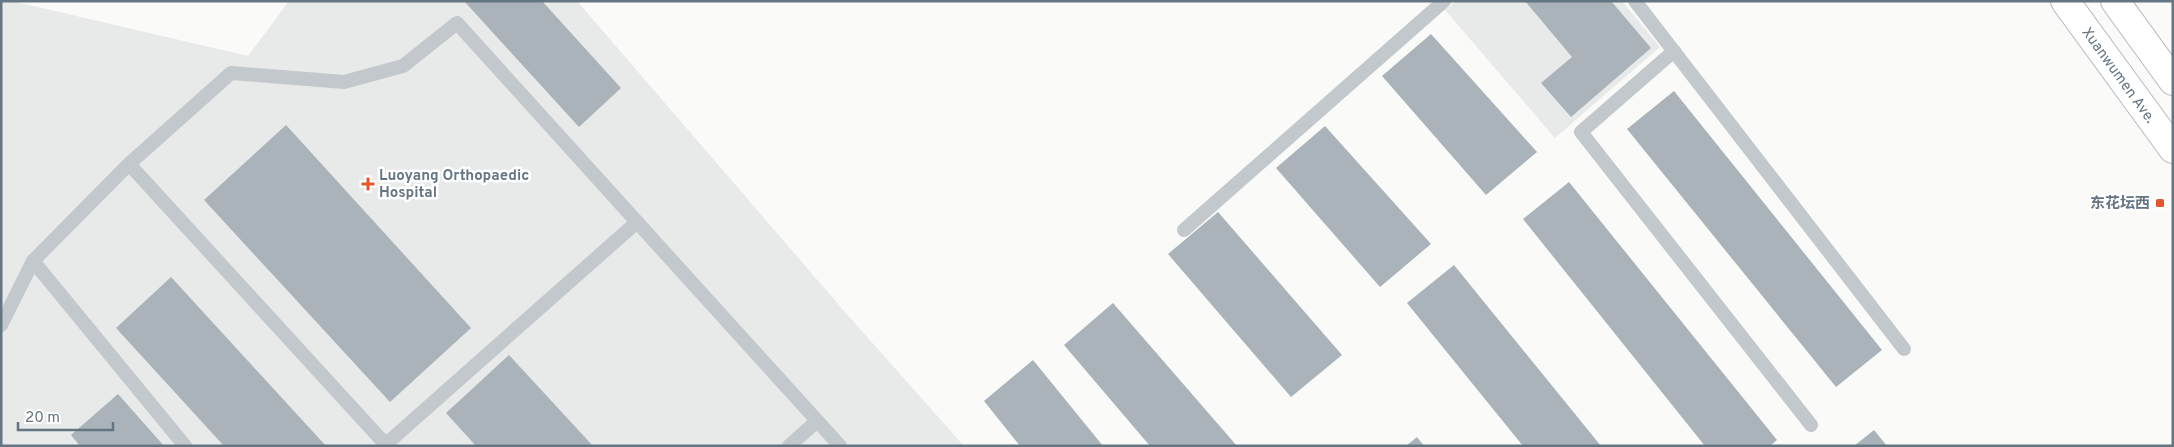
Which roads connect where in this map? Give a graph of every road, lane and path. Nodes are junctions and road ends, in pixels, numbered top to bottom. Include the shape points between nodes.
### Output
1 (1444, 1) edge
2 (1635, 1) edge
3 (2065, 1) edge
4 (2115, 1) edge
5 (1674, 51) junction
6 (2173, 81) edge
7 (2173, 149) edge
8 (129, 164) junction
9 (637, 222) junction
10 (1184, 230) dead end
11 (33, 261) junction
12 (1, 325) edge
13 (1904, 349) dead end
14 (817, 421) junction
15 (1811, 425) dead end
16 (386, 445) edge
17 (185, 446) edge
18 (789, 446) edge
19 (840, 446) edge

1 - 10 lane
2 - 5 lane
3 - 7 main road, Xuanwumen Ave.
4 - 6 main road
5 - 13 lane
5 - 15 lane via 1581,132
8 - 9 lane via 231,73 344,82 403,66 457,23
8 - 11 lane
8 - 16 lane
9 - 14 lane
9 - 16 lane
11 - 12 lane
11 - 17 lane
14 - 18 lane
14 - 19 lane

